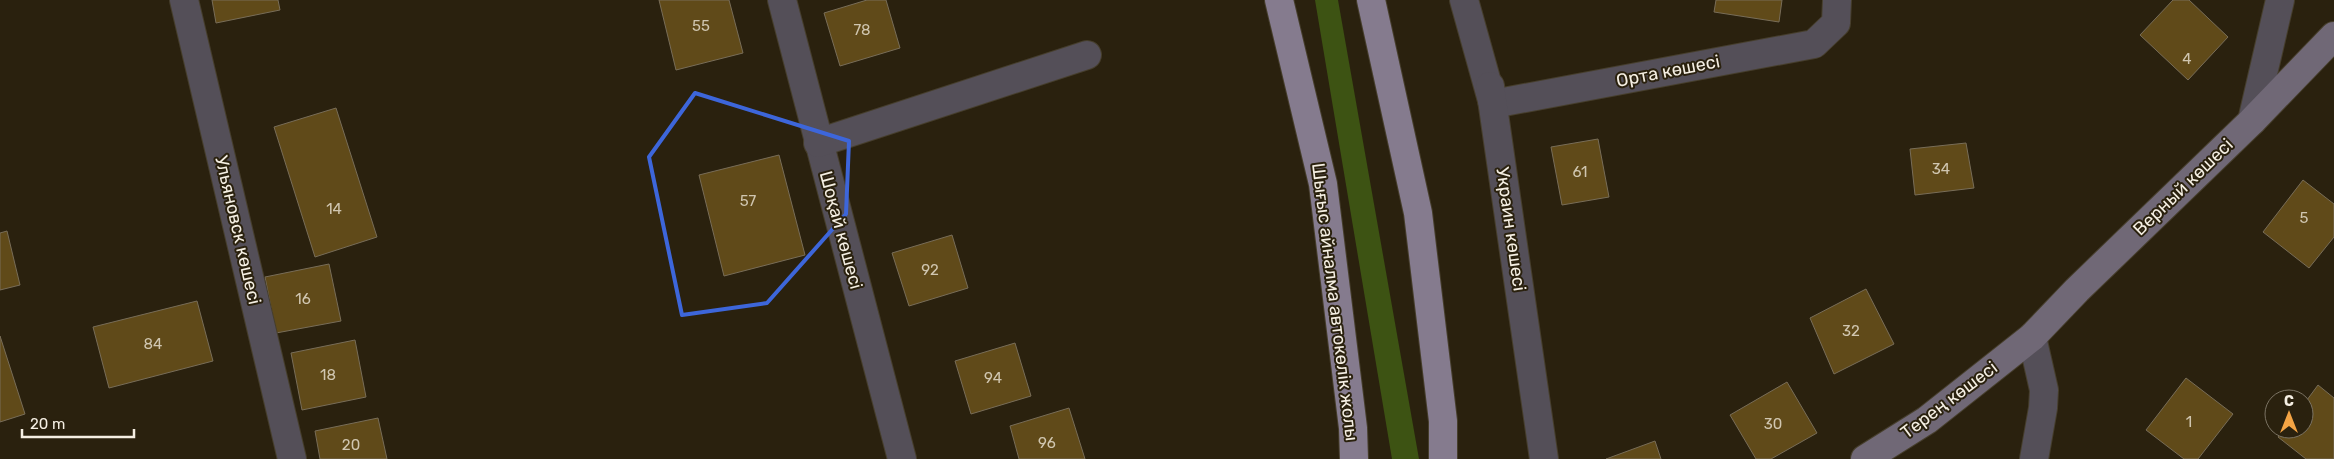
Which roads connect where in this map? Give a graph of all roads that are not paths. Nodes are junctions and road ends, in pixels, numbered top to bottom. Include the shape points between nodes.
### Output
1 (184, 0) edge
2 (782, 0) edge
3 (1279, 0) edge
4 (1370, 0) edge
5 (1464, 0) edge
6 (1477, 0) edge
7 (2280, 0) edge
8 (1836, 11) edge
9 (2334, 36) edge
10 (1087, 54) dead end
11 (1493, 104) junction
12 (2252, 121) junction
13 (818, 143) junction
14 (2032, 337) junction
15 (292, 459) edge
16 (902, 459) edge
17 (1354, 459) edge
18 (1443, 459) edge
19 (1544, 459) edge
20 (1864, 459) edge
21 (2034, 459) edge

1 - 15 street, Ульяновск көшесі
2 - 13 street, Шоқай көшесі
3 - 17 main road, Шығыс айналма автокөлік жолы via 1323,184
4 - 18 main road via 1418,213 1444,422
5 - 11 street
6 - 11 street, Украин көшесі
7 - 12 street
8 - 11 street, Орта көшесі via 1814,44
9 - 12 street, Верный көшесі
10 - 13 street
11 - 19 street, Украин көшесі
12 - 14 street, Верный көшесі
13 - 16 street, Шоқай көшесі
14 - 20 street, Терең көшесі via 1927,420
14 - 21 street via 2044,390

